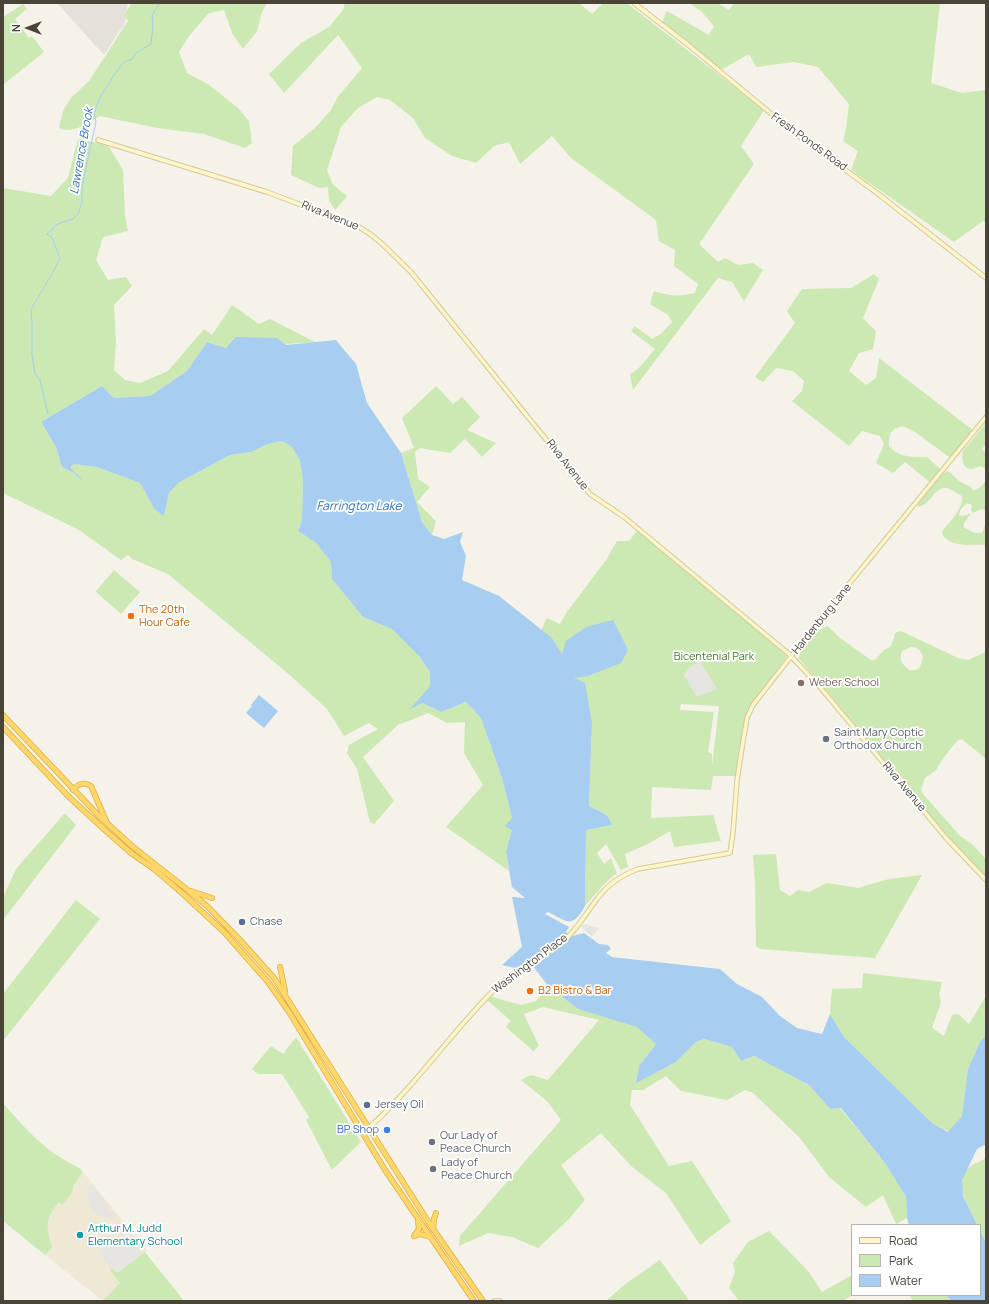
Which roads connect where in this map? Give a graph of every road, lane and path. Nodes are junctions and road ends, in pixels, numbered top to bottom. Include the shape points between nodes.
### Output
1 (634, 3) edge
2 (98, 140) dead end
3 (986, 278) edge
4 (986, 417) edge
5 (792, 656) junction
6 (3, 715) edge
7 (3, 727) edge
8 (73, 790) junction
9 (108, 824) junction
10 (730, 853) joint
11 (155, 867) junction
12 (986, 880) edge
13 (189, 891) junction
14 (207, 906) junction
15 (280, 968) dead end
16 (287, 997) junction
17 (369, 1128) junction
18 (363, 1134) junction
19 (436, 1213) dead end
20 (418, 1219) junction
21 (433, 1229) junction
22 (430, 1237) junction
23 (483, 1300) edge
24 (474, 1301) edge
25 (494, 1301) edge
26 (500, 1301) edge

1 - 3 street, Fresh Ponds Road via 792,132 877,193
2 - 5 street, Riva Avenue via 264,191 363,229 411,272 590,494 624,517
4 - 5 street, Hardenburg Lane
5 - 10 street, Hardenburg Lane via 760,695 747,718 737,781
5 - 12 street, Riva Avenue via 947,839
6 - 8 highway
7 - 11 highway via 69,797 126,849
8 - 9 highway
8 - 9 highway via 81,783 91,786
9 - 11 highway
10 - 17 street, Washington Place via 663,863 638,869 615,880 598,897 566,939 518,971 494,991
11 - 13 highway
11 - 18 highway via 224,932 269,983
13 - 14 highway
13 - 14 highway via 212,898 207,901
14 - 16 highway via 242,941
15 - 16 highway
16 - 17 highway
17 - 18 street, Washington Place
17 - 21 highway
18 - 20 highway
19 - 21 highway
20 - 22 highway
20 - 22 highway via 419,1228 414,1236 420,1234
21 - 23 highway
22 - 24 highway
25 - 26 street

